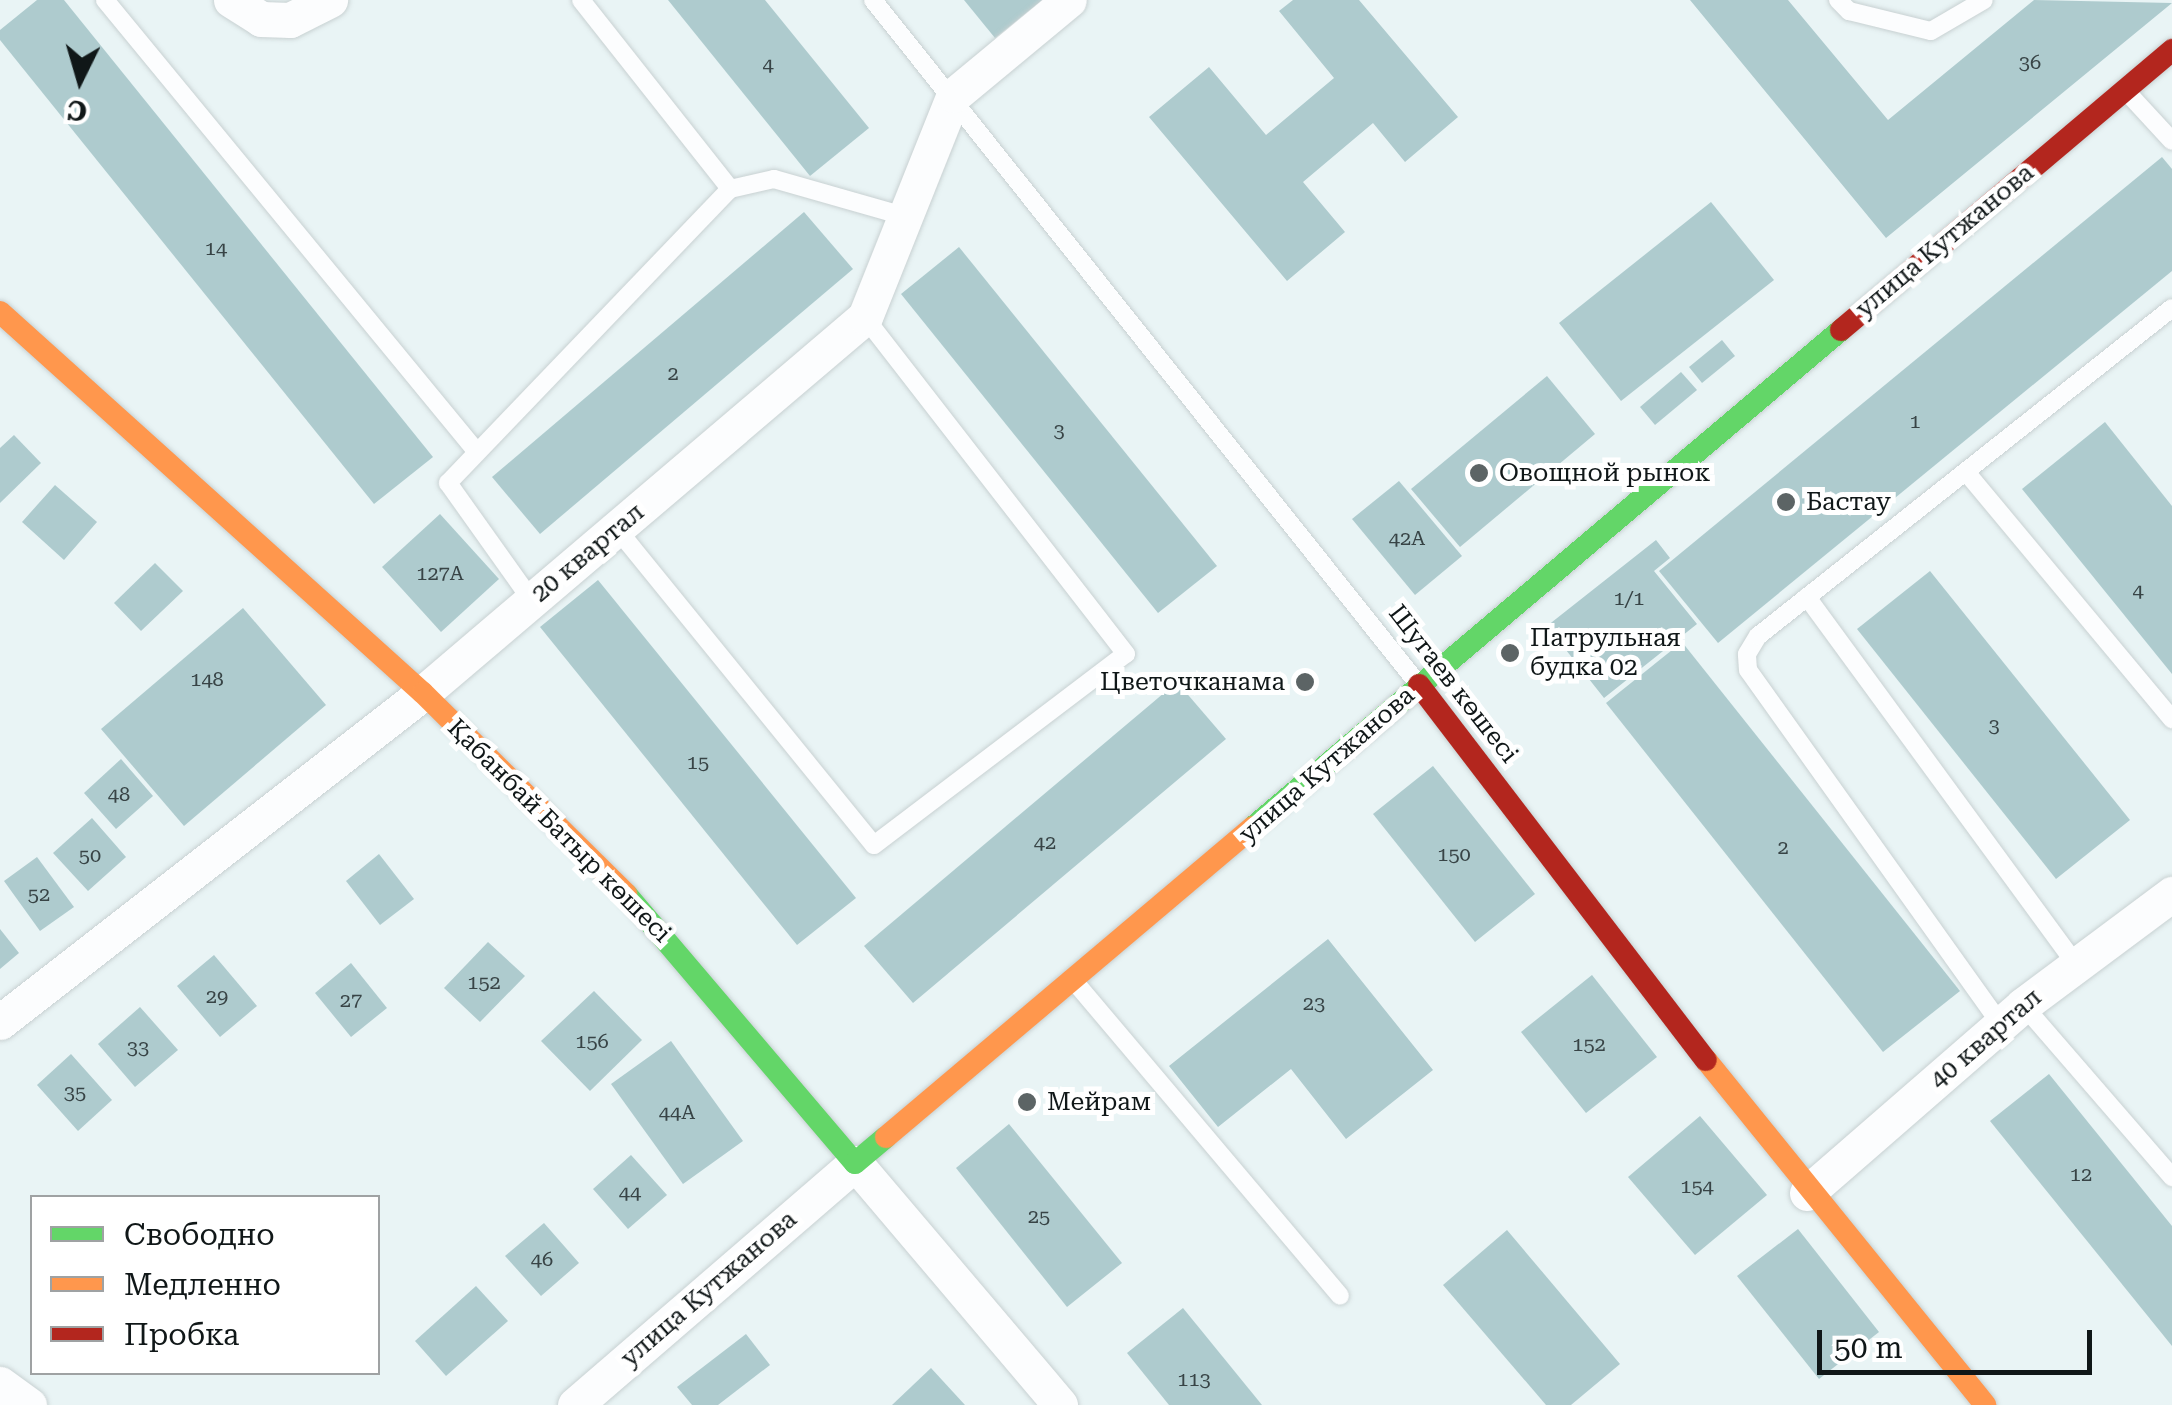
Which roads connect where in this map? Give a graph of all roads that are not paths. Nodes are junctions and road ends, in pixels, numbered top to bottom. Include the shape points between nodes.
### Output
1 (105, 0) edge
2 (231, 0) edge
3 (330, 0) edge
4 (581, 0) edge
5 (873, 0) edge
6 (1069, 0) edge
7 (1838, 0) edge
8 (1984, 0) edge
9 (2172, 50) edge
10 (2125, 89) junction
11 (954, 95) junction
12 (2172, 141) edge
13 (730, 189) junction
14 (904, 216) junction
15 (2172, 308) edge
16 (0, 312) edge
17 (865, 317) junction
18 (477, 452) junction
19 (1966, 472) junction
20 (617, 528) junction
21 (1807, 597) junction
22 (532, 601) junction
23 (1420, 685) junction
24 (423, 693) junction
25 (2172, 719) edge
26 (2171, 895) edge
27 (2076, 965) junction
28 (1074, 981) junction
29 (2013, 1016) junction
30 (0, 1022) edge
31 (854, 1164) junction
32 (2172, 1177) edge
33 (1807, 1193) junction
34 (1340, 1296) dead end
35 (0, 1384) edge
36 (29, 1405) edge
37 (575, 1405) edge
38 (1060, 1405) edge
39 (1985, 1405) edge

1 - 18 lane
2 - 3 street via 261,18 290,20
4 - 13 lane
5 - 11 lane, Шугаев көшесі
6 - 11 street, 20 квартал
7 - 8 lane via 1849,10 1932,31
9 - 10 main road, улица Кутжанова
10 - 12 lane
10 - 23 main road, улица Кутжанова
11 - 14 street, 20 квартал
11 - 23 lane, Шугаев көшесі
13 - 14 lane via 788,181
13 - 18 lane
14 - 17 street, 20 квартал
15 - 19 lane
16 - 24 main road, Қабанбай Батыр көшесі
17 - 20 street, 20 квартал
17 - 20 lane via 1126,654 874,845
18 - 22 lane via 448,482
19 - 21 lane
19 - 25 lane
20 - 22 street, 20 квартал
21 - 27 lane
21 - 29 lane via 1758,636 1748,670
22 - 24 street, 20 квартал
23 - 28 main road, улица Кутжанова
23 - 33 main road, Шугаев көшесі
24 - 30 street, 20 квартал
24 - 31 main road, Қабанбай Батыр көшесі via 646,913
26 - 27 street, 40 квартал
27 - 29 street, 40 квартал
28 - 31 main road, улица Кутжанова
28 - 34 lane
29 - 32 lane
29 - 33 street, 40 квартал
31 - 37 street, улица Кутжанова
31 - 38 street, Қабанбай Батыр көшесі
33 - 39 main road, Шугаев көшесі
35 - 36 street

